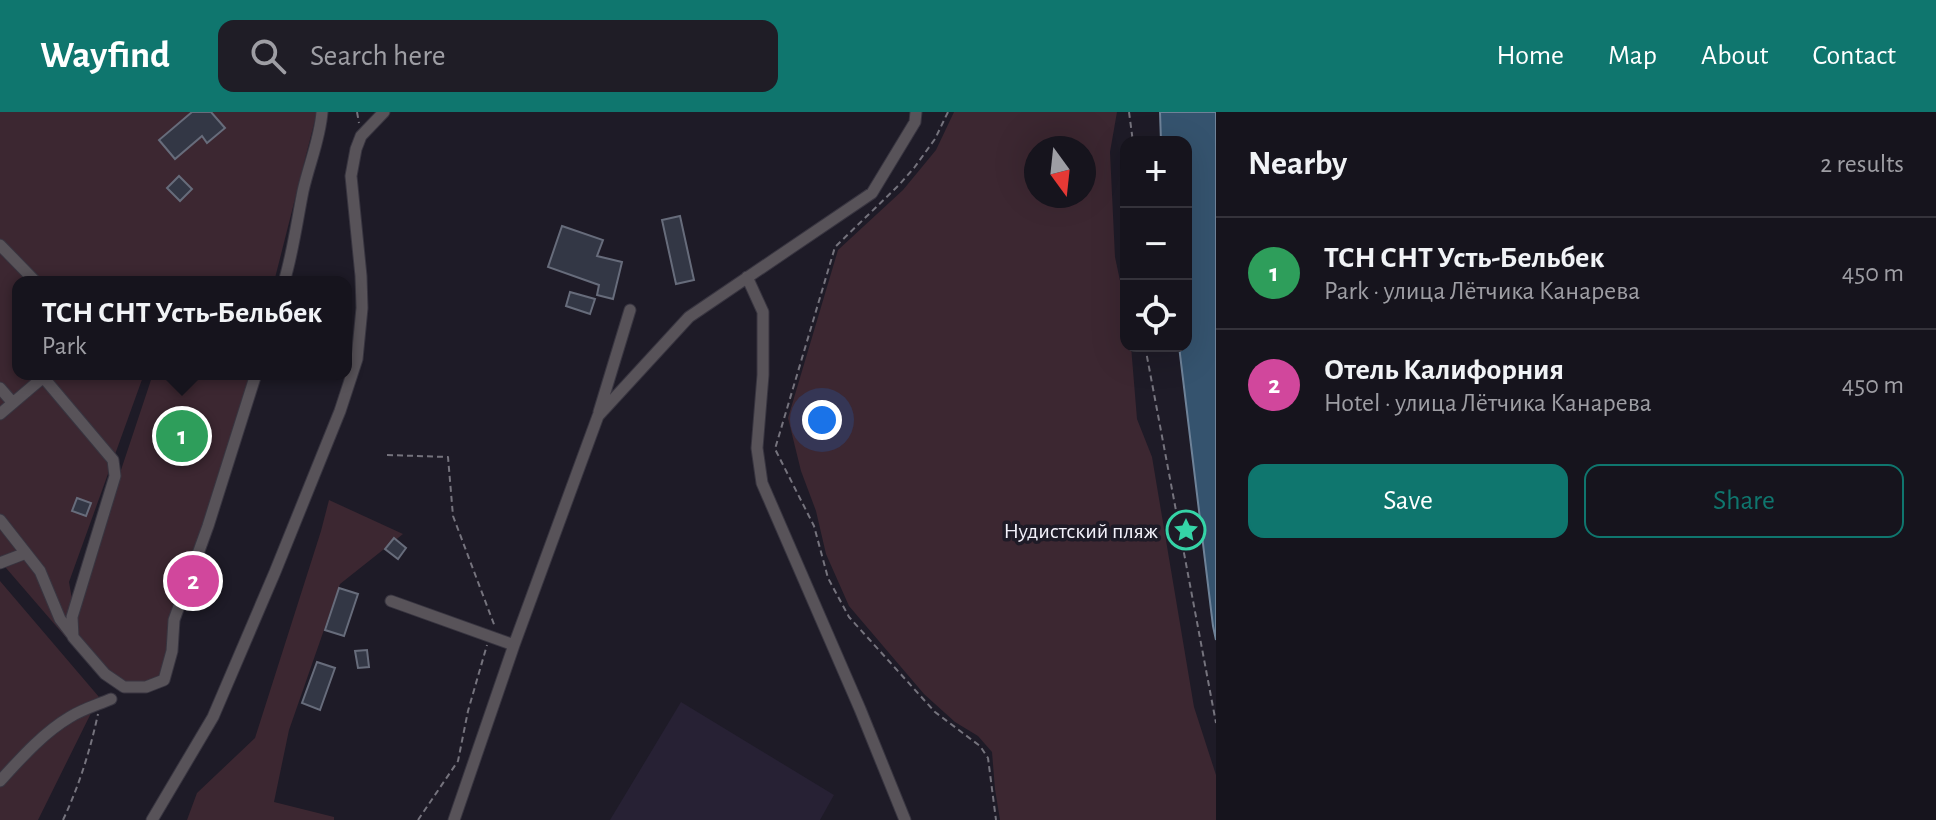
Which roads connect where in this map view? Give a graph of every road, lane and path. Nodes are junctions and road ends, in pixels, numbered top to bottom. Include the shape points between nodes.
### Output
1 (322, 112) edge
2 (384, 112) edge
3 (916, 112) edge
4 (948, 112) edge
5 (1129, 112) edge
6 (1132, 136) edge
7 (0, 245) edge
8 (30, 276) edge
9 (286, 276) edge
10 (747, 277) junction
11 (630, 310) dead end
12 (1146, 352) edge
13 (352, 374) edge
14 (39, 380) edge
15 (48, 380) edge
16 (254, 380) edge
17 (350, 380) edge
18 (0, 388) edge
19 (6, 403) edge
20 (0, 414) edge
21 (598, 416) junction
22 (387, 455) dead end
23 (0, 520) edge
24 (5, 536) edge
25 (26, 553) junction
26 (0, 563) edge
27 (391, 601) dead end
28 (73, 637) junction
29 (494, 638) junction
30 (514, 645) junction
31 (111, 699) joint
32 (1216, 723) edge
33 (0, 781) edge
34 (63, 820) edge
35 (152, 820) edge
36 (418, 820) edge
37 (454, 820) edge
38 (905, 820) edge
39 (996, 820) edge

1 - 9 street
2 - 13 street via 361,136 351,176 362,298
3 - 10 street via 872,193
4 - 39 path via 907,177 835,247 775,449 814,526 828,578 849,617 935,712 988,758
5 - 6 path
7 - 8 street
10 - 21 street via 689,317
10 - 38 street via 763,312 757,448 762,483
11 - 21 street
12 - 32 path
14 - 19 street
15 - 28 street via 113,460 115,476 72,617
16 - 28 street via 174,620 164,680 124,687 105,674
17 - 35 street via 213,717
18 - 19 street
19 - 20 street
21 - 30 street
22 - 29 path via 448,457 453,516
23 - 24 street
24 - 25 street
25 - 26 street
25 - 28 street
27 - 29 street
29 - 30 street
29 - 36 path via 468,711 458,761
30 - 37 street
31 - 33 street via 52,729
31 - 34 path via 98,715

